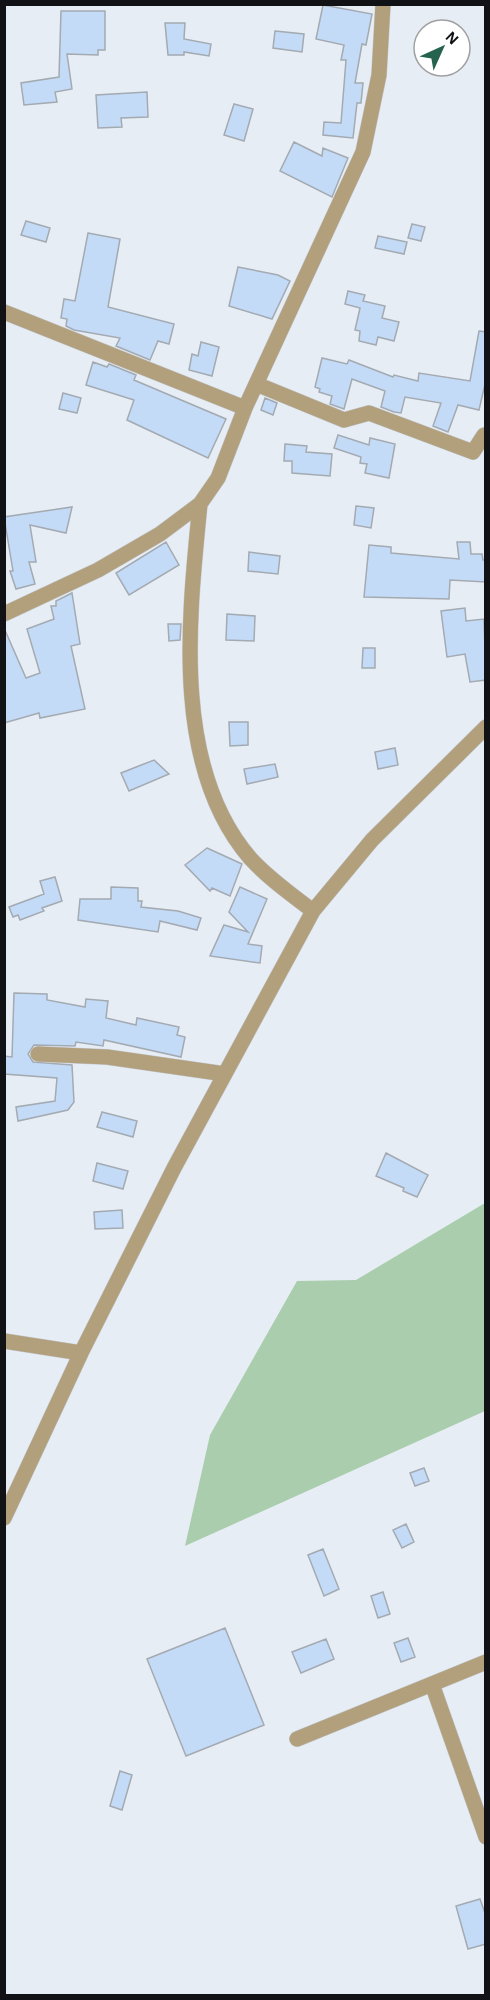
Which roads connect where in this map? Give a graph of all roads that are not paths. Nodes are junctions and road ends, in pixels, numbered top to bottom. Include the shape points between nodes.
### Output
1 (383, 4) edge
2 (4, 312) edge
3 (256, 384) junction
4 (245, 408) junction
5 (484, 435) edge
6 (200, 504) junction
7 (4, 614) edge
8 (486, 727) edge
9 (313, 911) junction
10 (38, 1054) dead end
11 (225, 1074) junction
12 (4, 1341) edge
13 (81, 1353) junction
14 (10, 1495) edge
15 (4, 1518) edge
16 (486, 1662) edge
17 (432, 1684) junction
18 (297, 1739) dead end
19 (486, 1837) edge

1 - 3 street via 379,75 363,152
2 - 4 street
3 - 4 street
3 - 5 street via 344,420 369,413 473,452
4 - 6 street via 218,478
6 - 7 street via 160,534 98,570
6 - 9 street via 192,585 192,717 205,771 218,810 250,858
8 - 9 street via 372,840
9 - 11 street
10 - 11 street via 108,1057
11 - 13 street
12 - 13 street
13 - 14 street
14 - 15 street
16 - 17 street
17 - 18 street
17 - 19 street

